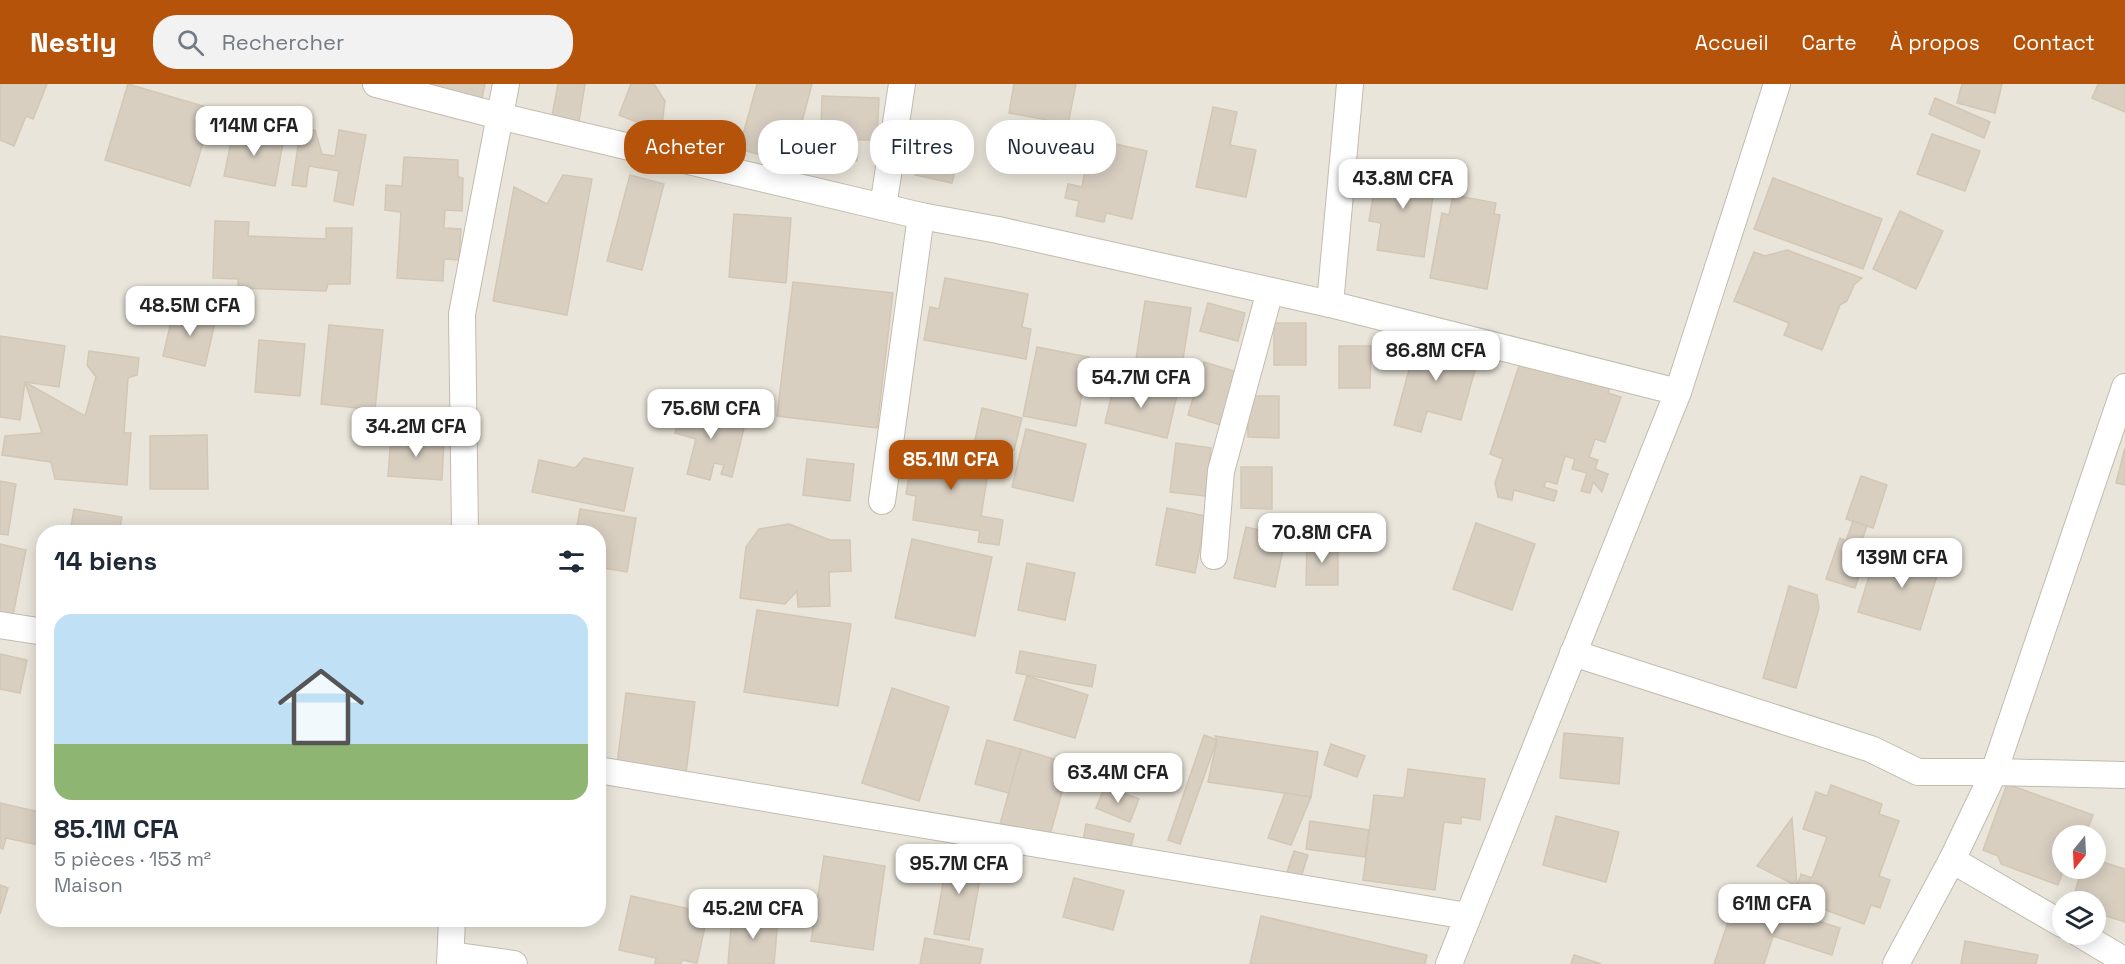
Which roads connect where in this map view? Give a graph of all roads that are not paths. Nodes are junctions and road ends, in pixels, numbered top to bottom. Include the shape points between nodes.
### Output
1 (376, 84) edge
2 (506, 84) edge
3 (902, 84) edge
4 (1350, 84) edge
5 (1777, 84) edge
6 (500, 116) junction
7 (883, 207) junction
8 (921, 216) junction
9 (1270, 291) junction
10 (1330, 304) junction
11 (2125, 387) edge
12 (1678, 392) junction
13 (882, 501) dead end
14 (465, 525) edge
15 (1214, 556) dead end
16 (0, 625) edge
17 (36, 631) edge
18 (1573, 652) junction
19 (606, 771) edge
20 (1994, 772) junction
21 (2125, 776) edge
22 (1952, 860) junction
23 (1467, 916) junction
24 (2052, 918) edge
25 (452, 927) edge
26 (2098, 945) edge
27 (450, 960) edge
28 (2125, 961) edge
29 (514, 964) edge
30 (1449, 964) edge
31 (1896, 964) edge

1 - 6 street
2 - 6 street
3 - 7 street
4 - 10 street
5 - 12 street
6 - 7 street
6 - 14 street via 462,314
7 - 8 street
8 - 9 street
8 - 13 street
9 - 10 street
9 - 15 street via 1221,471
10 - 12 street
11 - 20 street
12 - 18 street
16 - 17 street
18 - 20 street via 1872,749 1918,772
18 - 23 street
19 - 23 street
20 - 21 street
20 - 22 street
22 - 24 street
22 - 31 street
23 - 30 street
25 - 27 street
26 - 28 street
27 - 29 street

